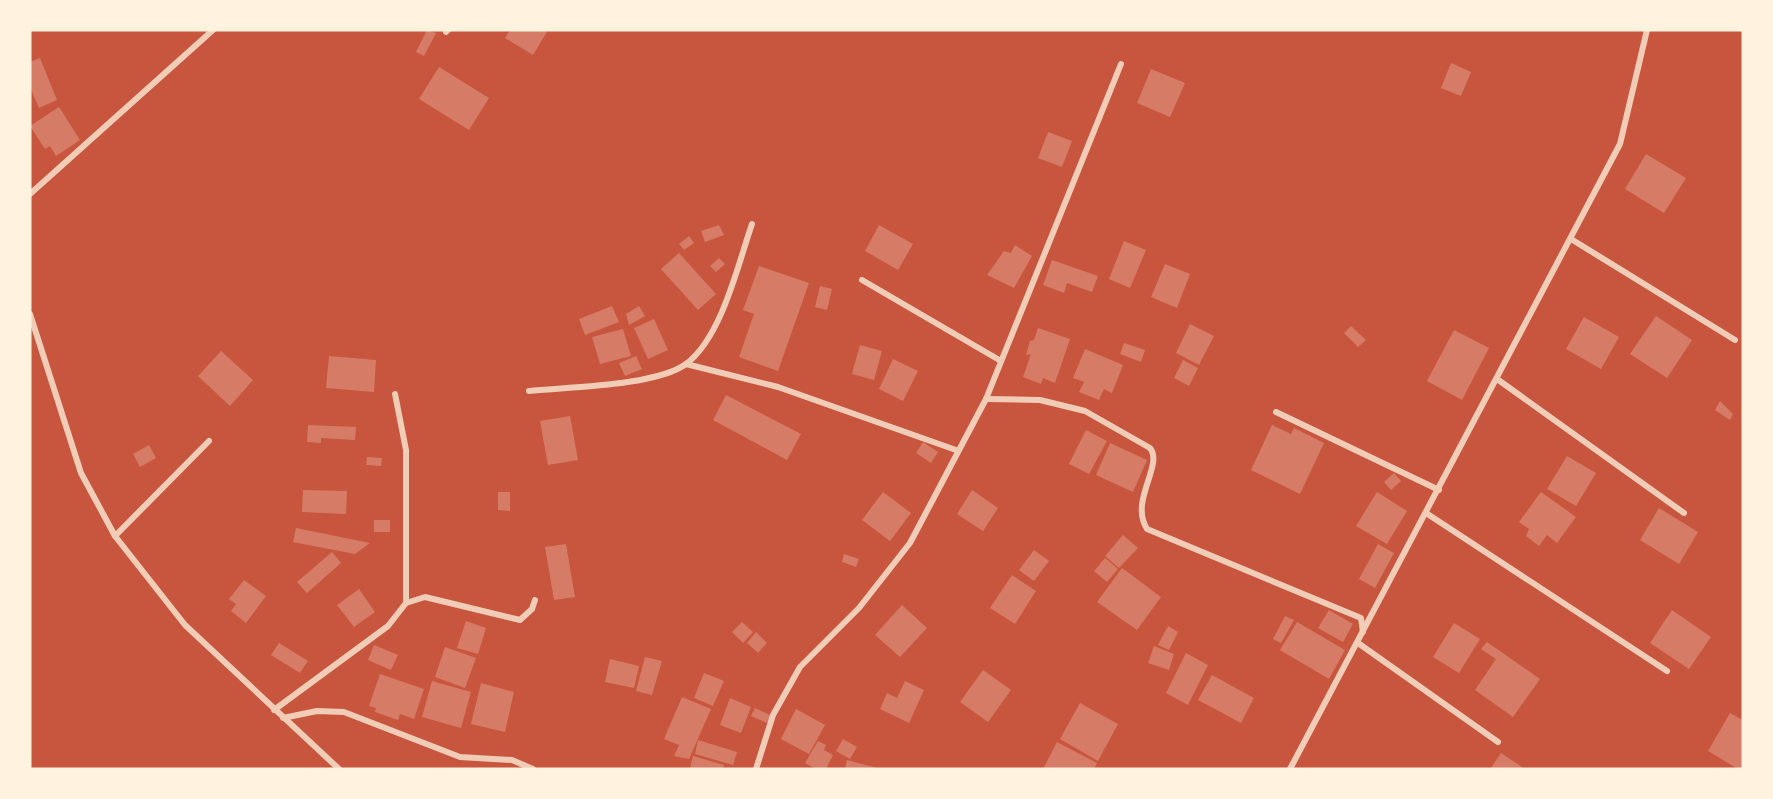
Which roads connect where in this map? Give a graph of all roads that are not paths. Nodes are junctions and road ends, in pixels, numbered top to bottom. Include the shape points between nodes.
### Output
1 (213, 30) edge
2 (1647, 30) edge
3 (1121, 64) dead end
4 (30, 194) edge
5 (752, 224) dead end
6 (1570, 238) junction
7 (862, 280) dead end
8 (30, 317) edge
9 (1735, 340) dead end
10 (1001, 361) junction
11 (686, 364) junction
12 (1497, 379) junction
13 (529, 391) dead end
14 (395, 394) dead end
15 (986, 399) junction
16 (1276, 412) dead end
17 (209, 441) dead end
18 (956, 450) junction
19 (1439, 490) junction
20 (1426, 513) junction
21 (1684, 513) dead end
22 (115, 536) junction
23 (535, 600) dead end
24 (406, 603) junction
25 (1364, 633) junction
26 (1358, 643) junction
27 (1667, 671) dead end
28 (274, 710) junction
29 (283, 718) junction
30 (1498, 742) dead end
31 (339, 769) edge
32 (533, 769) edge
33 (756, 769) edge
34 (1290, 769) edge

1 - 4 street
2 - 6 street via 1620,144
3 - 10 street
5 - 11 street via 722,309 705,343
6 - 9 street
6 - 12 street
7 - 10 street
8 - 22 street via 81,473
10 - 15 street
11 - 13 street via 648,378
11 - 18 street via 778,387
12 - 19 street
12 - 21 street
14 - 24 street via 406,450
15 - 18 street
15 - 25 street via 1040,400 1085,411 1150,448 1155,458 1142,496 1141,515 1147,529 1361,618
16 - 19 street
17 - 22 street
18 - 33 street via 910,543 859,608 800,667 773,715
19 - 20 street
20 - 25 street
20 - 27 street
22 - 28 street via 185,625
23 - 24 street via 520,620 425,597
24 - 28 street via 388,626
25 - 26 street
26 - 30 street
26 - 34 street
28 - 29 street
29 - 31 street
29 - 32 street via 317,711 344,712 460,757 512,760

